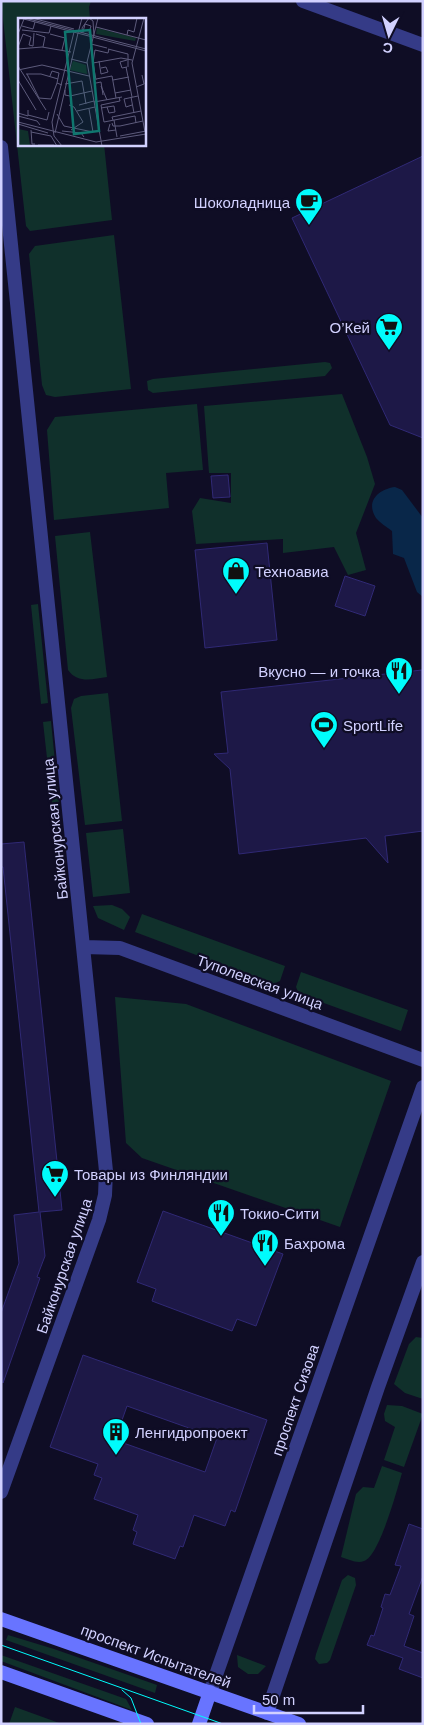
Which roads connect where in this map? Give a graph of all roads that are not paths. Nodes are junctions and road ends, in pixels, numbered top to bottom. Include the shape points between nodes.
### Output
1 (303, 1) edge
2 (423, 45) edge
3 (1, 148) edge
4 (84, 947) junction
5 (423, 1060) edge
6 (423, 1087) edge
7 (423, 1262) edge
8 (1, 1492) edge
9 (1, 1619) edge
10 (1, 1672) edge
11 (210, 1692) junction
12 (266, 1718) edge
13 (147, 1724) edge
14 (199, 1724) edge
15 (299, 1724) edge

1 - 2 street
3 - 4 street, Байконурская улица
4 - 5 street, Туполевская улица via 120,948
4 - 8 street, Байконурская улица via 106,1154 105,1196
6 - 11 street, проспект Сизова
7 - 12 street
9 - 11 main road, проспект Испытателей
10 - 13 main road
11 - 12 main road, проспект Испытателей
11 - 14 main road, проспект Сизова
12 - 15 main road, проспект Испытателей

